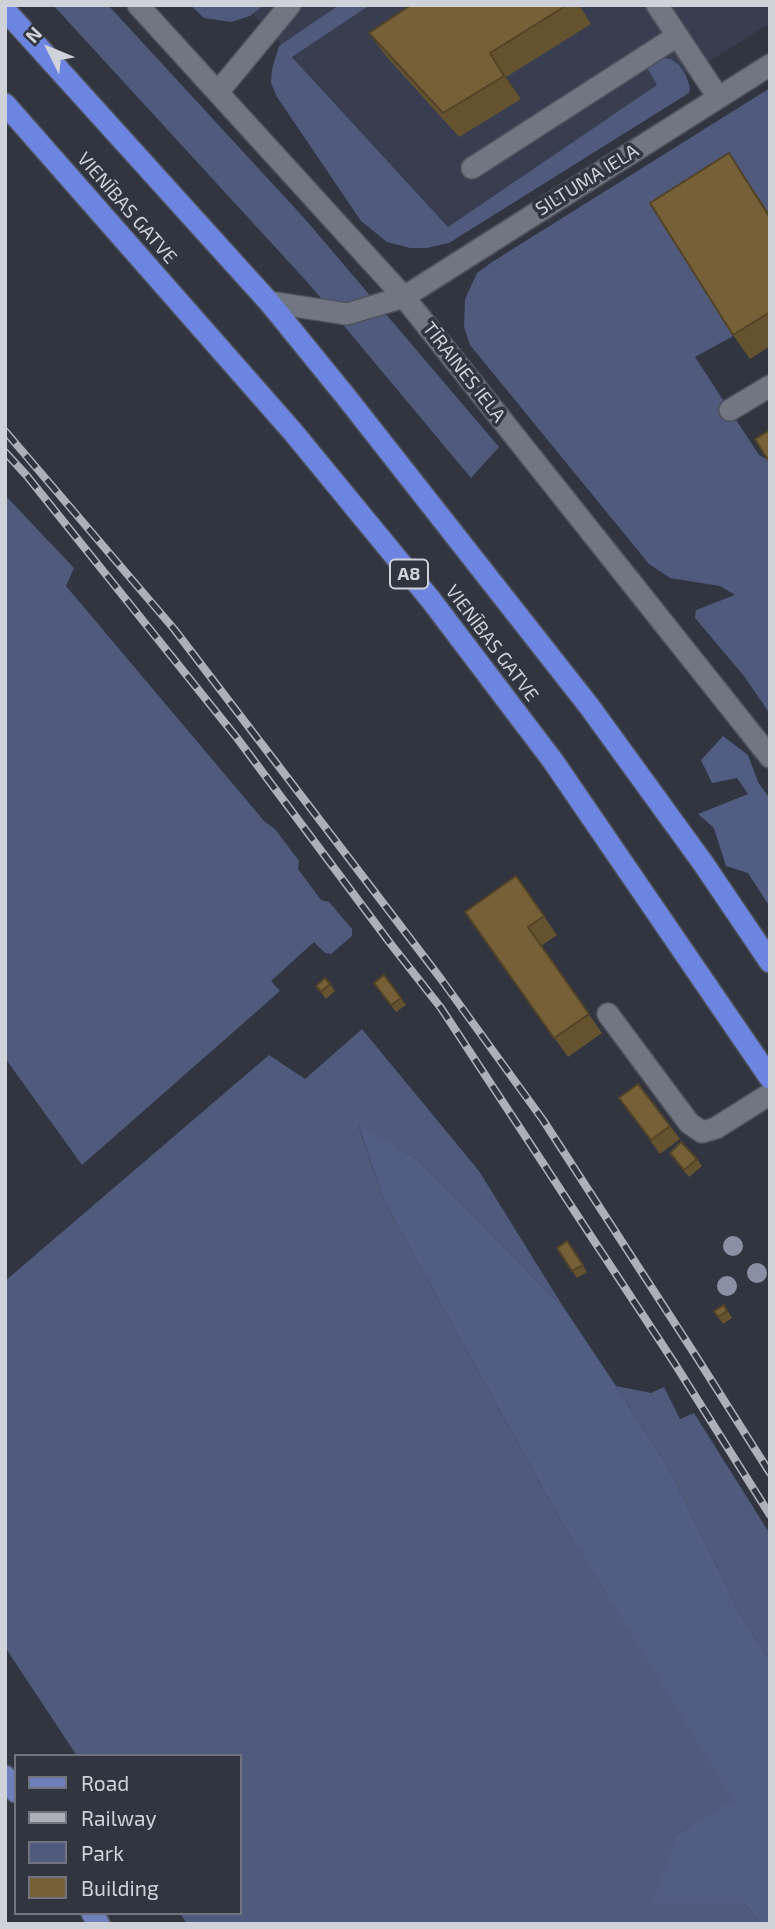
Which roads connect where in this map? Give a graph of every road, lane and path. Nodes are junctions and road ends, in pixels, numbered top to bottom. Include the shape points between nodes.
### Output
1 (138, 5) edge
2 (290, 5) edge
3 (657, 5) edge
4 (5, 10) edge
5 (677, 36) junction
6 (770, 65) edge
7 (218, 92) junction
8 (718, 97) junction
9 (5, 104) edge
10 (472, 168) dead end
11 (404, 296) junction
12 (269, 302) junction
13 (770, 386) edge
14 (730, 410) dead end
15 (770, 757) edge
16 (770, 962) edge
17 (608, 1014) dead end
18 (770, 1078) edge
19 (770, 1094) edge

1 - 7 street, TĪRAINES IELA
2 - 7 street
3 - 5 street
4 - 12 highway, VIENĪBAS GATVE
5 - 8 street
5 - 10 street
6 - 8 street, SILTUMA IELA
7 - 11 street, TĪRAINES IELA
8 - 11 street, SILTUMA IELA
9 - 18 highway, VIENĪBAS GATVE / A8 via 293,432 431,600 553,761
11 - 12 street, SILTUMA IELA via 347,314
11 - 15 street, TĪRAINES IELA
12 - 16 highway, VIENĪBAS GATVE via 589,706
13 - 14 street
17 - 19 street via 690,1123 702,1132

